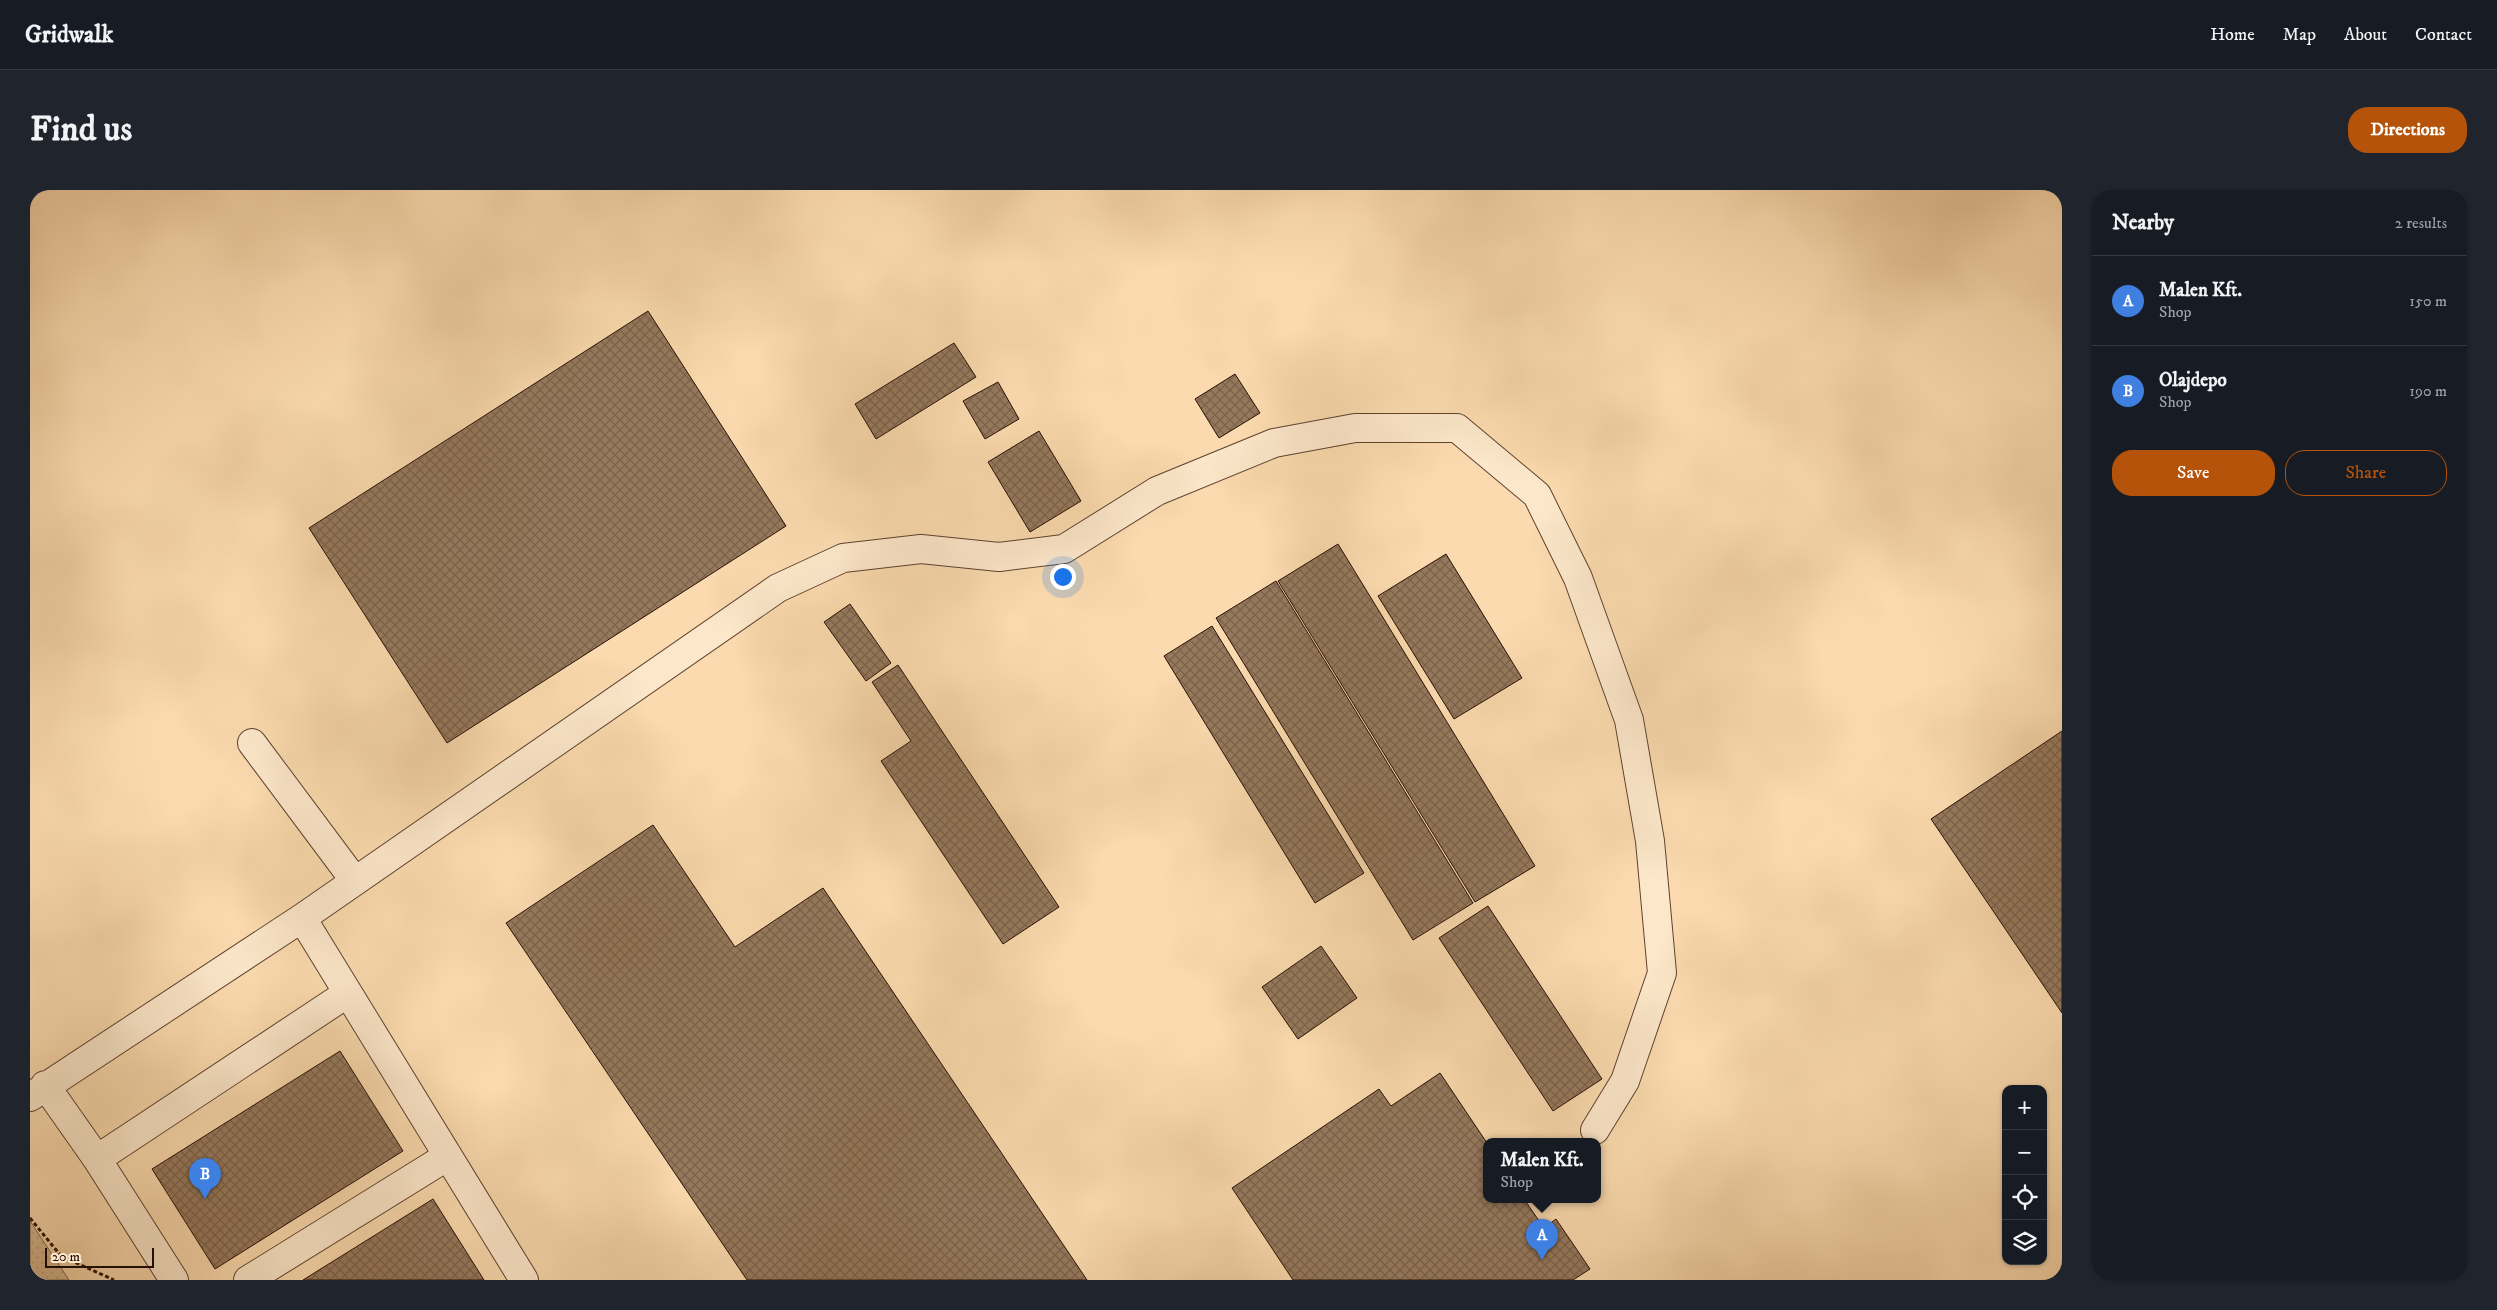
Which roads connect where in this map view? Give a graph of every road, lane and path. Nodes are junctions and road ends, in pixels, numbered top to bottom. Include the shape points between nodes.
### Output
1 (252, 744) dead end
2 (355, 881) junction
3 (302, 918) junction
4 (348, 993) junction
5 (38, 1091) edge
6 (1595, 1130) dead end
7 (448, 1156) junction
8 (97, 1158) junction
9 (30, 1218) edge
10 (114, 1280) edge
11 (174, 1280) edge
12 (248, 1280) edge
13 (524, 1280) edge

1 - 2 lane
2 - 3 lane
2 - 6 lane via 778,588 843,558 921,549 999,557 1064,549 1157,490 1274,443 1355,428 1457,428 1537,495 1578,578 1629,720 1650,842 1662,973 1625,1081
3 - 4 lane
3 - 5 lane
4 - 7 lane
4 - 8 lane
5 - 8 lane
7 - 12 lane
7 - 13 lane
8 - 11 lane
9 - 10 path via 61,1256

